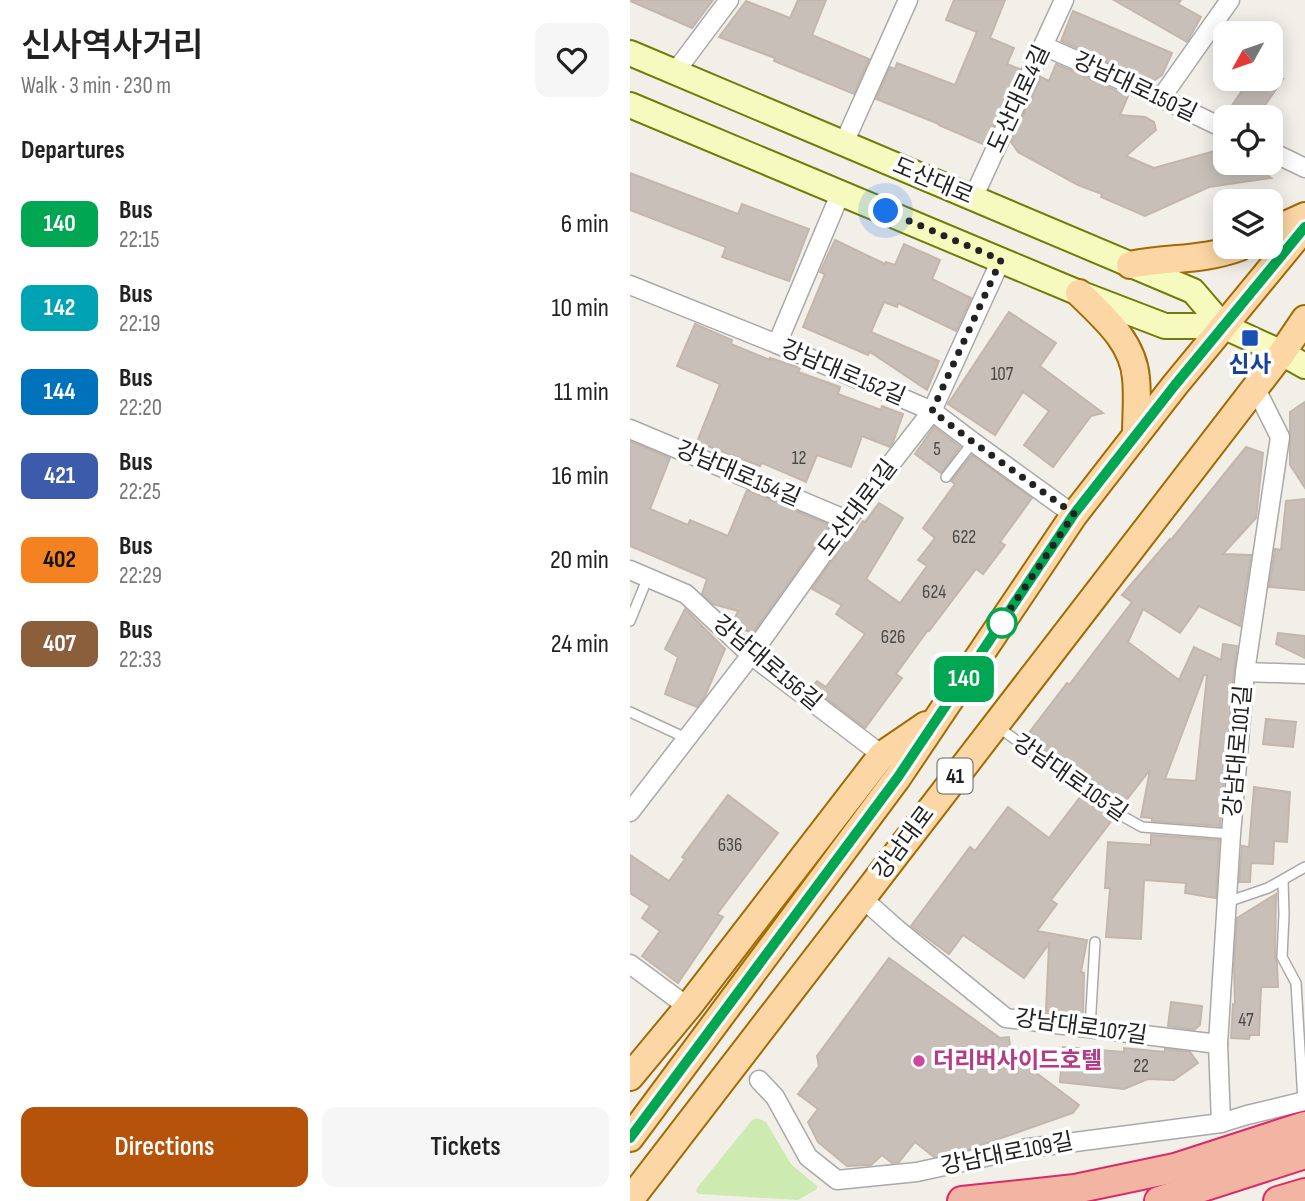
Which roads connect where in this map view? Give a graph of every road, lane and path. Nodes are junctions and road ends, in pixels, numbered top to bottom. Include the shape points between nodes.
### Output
1 (729, 0) edge
2 (908, 0) edge
3 (1064, 0) edge
4 (1230, 0) edge
5 (1044, 46) junction
6 (630, 53) edge
7 (675, 72) junction
8 (1161, 98) junction
9 (630, 105) edge
10 (1213, 123) edge
11 (844, 143) junction
12 (1283, 157) edge
13 (1305, 168) edge
14 (841, 192) junction
15 (973, 198) junction
16 (1305, 216) edge
17 (1283, 226) edge
18 (1305, 227) edge
19 (1213, 255) edge
20 (1001, 260) junction
21 (1130, 265) junction
22 (630, 285) edge
23 (1079, 293) junction
24 (1305, 319) edge
25 (1223, 326) junction
26 (777, 344) junction
27 (1282, 353) junction
28 (1305, 366) edge
29 (1255, 387) junction
30 (932, 411) junction
31 (630, 429) edge
32 (1136, 434) junction
33 (973, 442) junction
34 (946, 477) dead end
35 (1074, 514) junction
36 (847, 520) junction
37 (630, 570) edge
38 (648, 577) junction
39 (630, 621) edge
40 (751, 655) junction
41 (1245, 672) junction
42 (1305, 674) edge
43 (630, 712) edge
44 (939, 716) junction
45 (995, 724) junction
46 (686, 738) junction
47 (882, 755) junction
48 (632, 807) edge
49 (1231, 834) junction
50 (1305, 867) edge
51 (1283, 880) junction
52 (862, 898) junction
53 (1226, 902) junction
54 (1095, 942) dead end
55 (630, 964) edge
56 (688, 1007) junction
57 (1090, 1028) junction
58 (1218, 1044) junction
59 (630, 1077) edge
60 (759, 1080) dead end
61 (1304, 1110) edge
62 (1221, 1123) junction
63 (630, 1138) edge
64 (1305, 1154) edge
65 (1305, 1193) edge
66 (630, 1200) edge
67 (962, 1201) edge
68 (1159, 1201) edge
69 (1279, 1201) edge

1 - 7 street
2 - 11 street
3 - 5 street, 도산대로4길
4 - 8 street
5 - 8 street, 강남대로150길
5 - 15 street, 도산대로4길
6 - 7 main road, 도산대로
7 - 11 main road, 도산대로
8 - 10 street, 강남대로150길
9 - 14 main road, 도산대로
11 - 15 main road, 도산대로
12 - 13 street
14 - 20 main road, 도산대로
14 - 26 street
15 - 21 main road, 도산대로
16 - 17 main road
18 - 25 main road, 강남대로
19 - 21 main road
20 - 23 main road, 도산대로
20 - 30 street, 도산대로1길
21 - 25 main road, 도산대로 via 1193,291
22 - 26 street, 강남대로152길
23 - 25 main road, 도산대로 via 1164,326
23 - 32 main road via 1114,328 1131,356 1136,377
24 - 27 main road, 강남대로 / 41
25 - 27 main road, 도산대로
25 - 32 main road, 강남대로
26 - 30 street, 강남대로152길
27 - 28 main road, 도산대로
27 - 29 main road, 강남대로 / 41
29 - 41 street, 강남대로101길 via 1280,437
29 - 45 main road, 강남대로 / 41
30 - 33 street, 강남대로152길
30 - 36 street, 도산대로1길
31 - 36 street, 강남대로154길
32 - 35 main road, 강남대로
33 - 34 lane
33 - 35 street, 강남대로152길
35 - 44 main road, 강남대로
36 - 40 street, 도산대로1길
37 - 38 street, 강남대로156길
38 - 39 lane
38 - 40 street, 강남대로156길 via 686,594
40 - 46 street, 도산대로1길
40 - 47 street, 강남대로156길
41 - 42 street
41 - 49 street, 강남대로101길
43 - 46 lane
44 - 47 main road
44 - 63 main road, 강남대로
45 - 49 lane, 강남대로105길 via 1115,813 1142,827
45 - 52 main road, 강남대로 / 41
46 - 48 street, 도산대로1길
47 - 56 main road
49 - 53 street, 강남대로101길
50 - 51 lane
51 - 53 lane
51 - 61 lane via 1282,957 1296,983
52 - 57 street, 강남대로107길 via 1006,1018
52 - 66 main road, 강남대로 / 41
53 - 58 street, 강남대로101길
54 - 57 lane
55 - 56 street
56 - 59 main road
57 - 58 street, 강남대로107길
58 - 62 street, 강남대로101길
60 - 62 street, 강남대로109길 via 775,1097 808,1157 837,1180 917,1171 1047,1145
61 - 62 street, 강남대로109길 via 1247,1115
61 - 67 highway via 1175,1168 1075,1189
64 - 68 highway
65 - 69 highway

